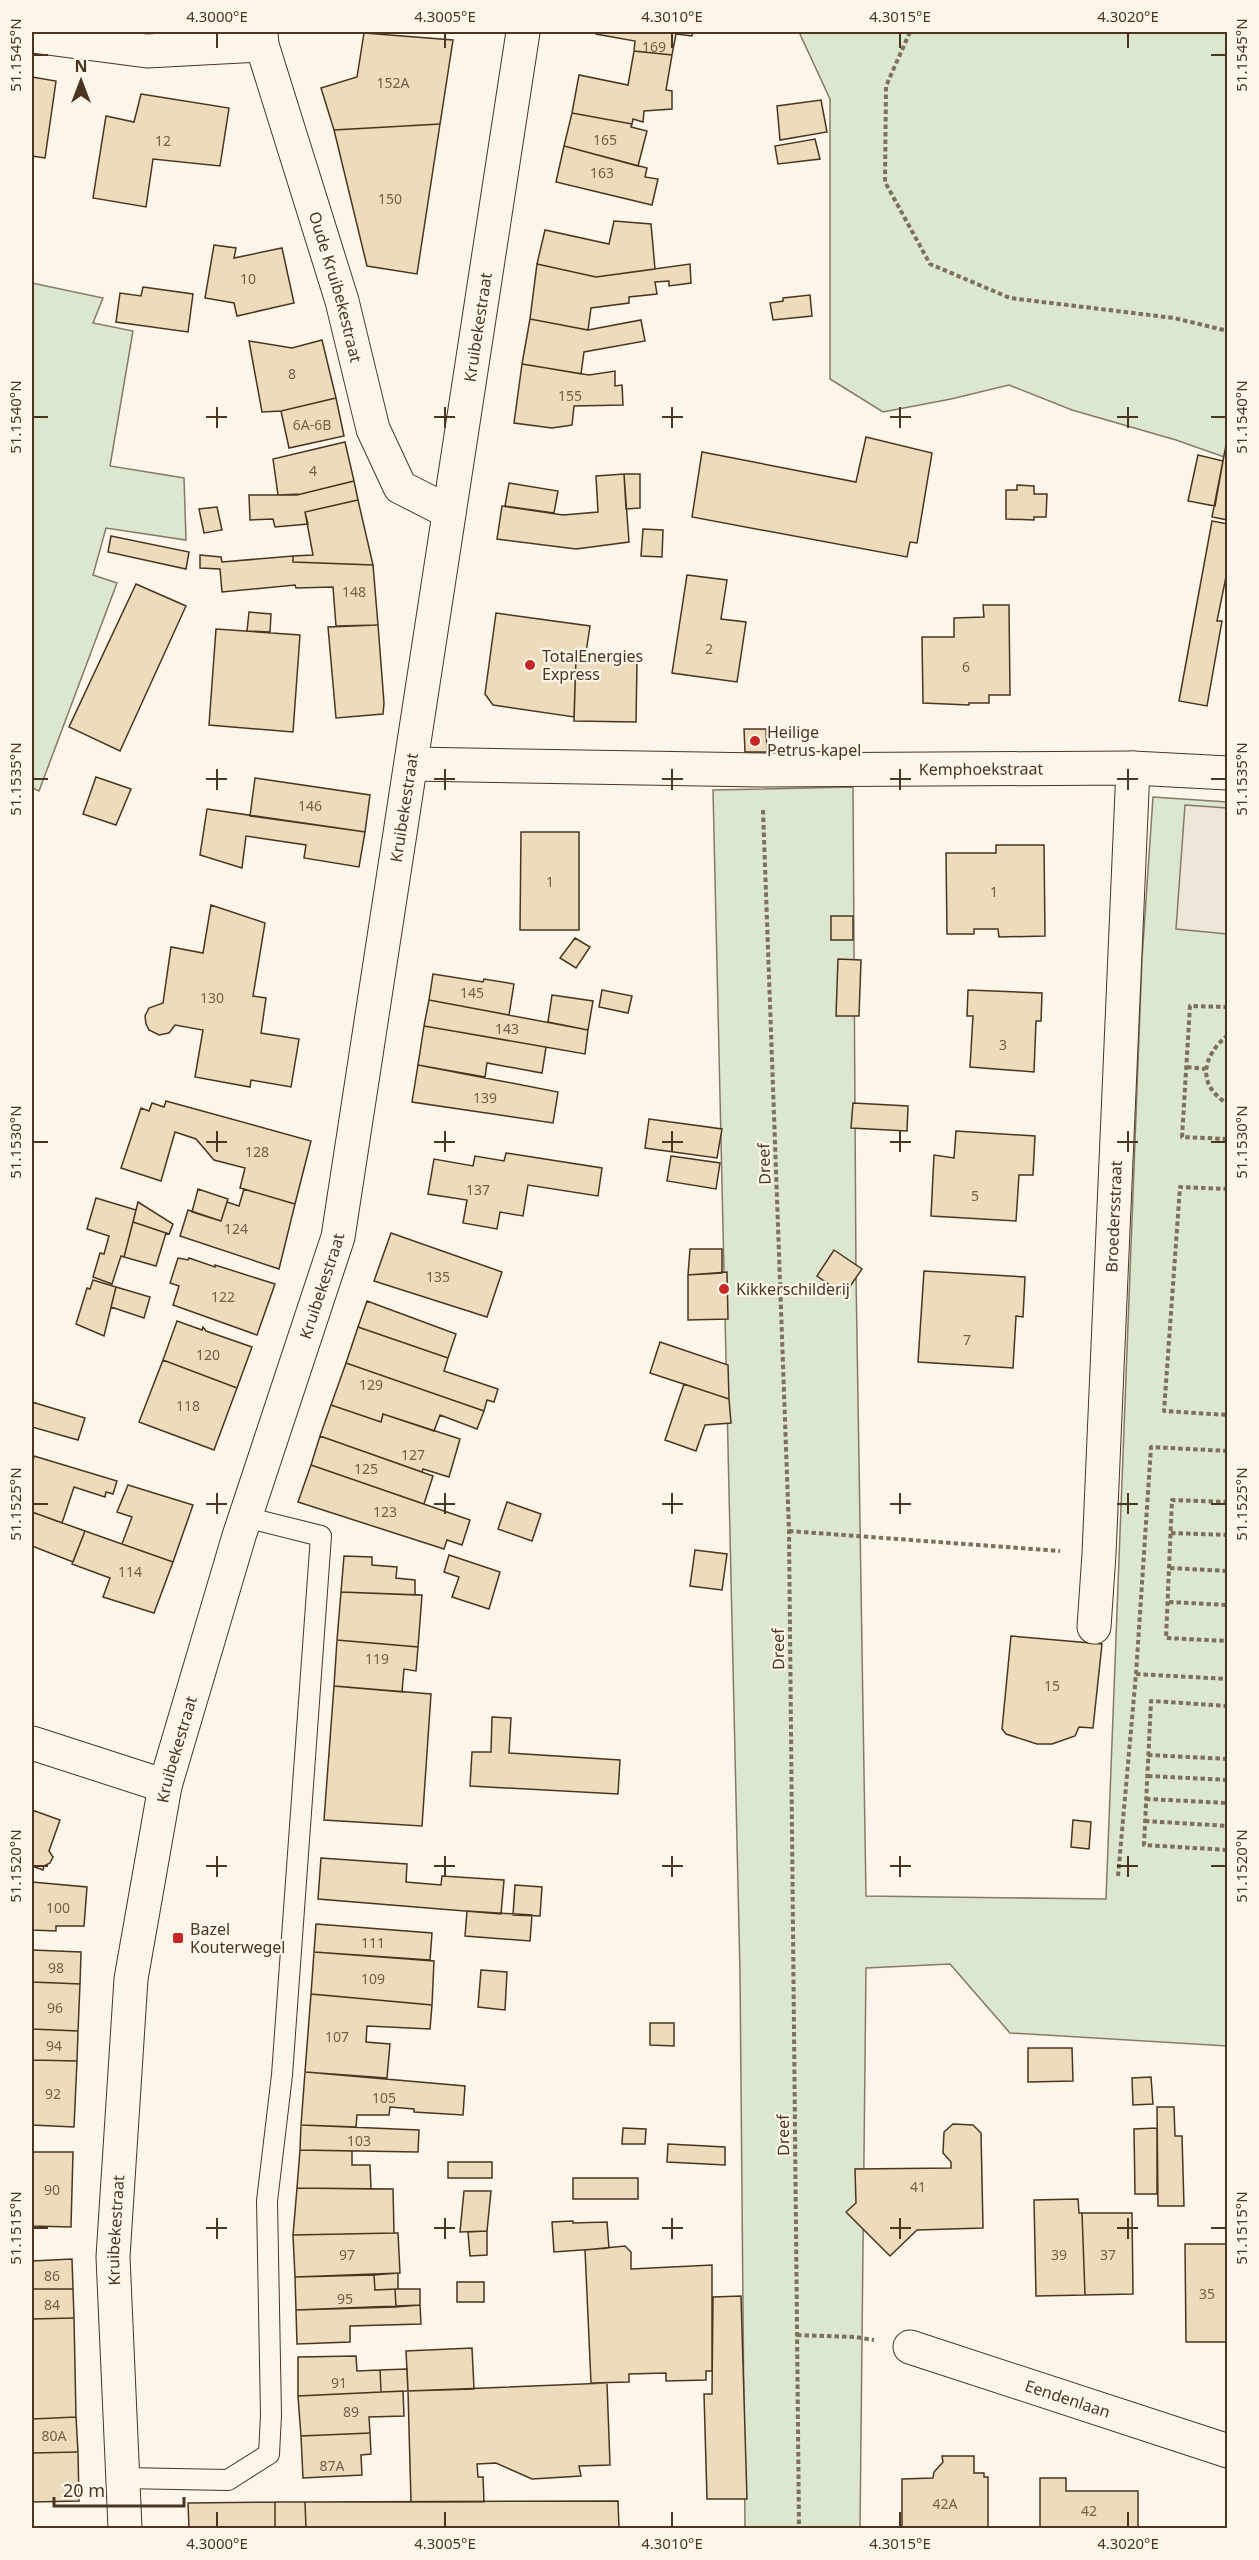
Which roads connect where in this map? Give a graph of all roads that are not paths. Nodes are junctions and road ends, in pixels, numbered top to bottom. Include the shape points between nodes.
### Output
1 (523, 32) edge
2 (32, 36) edge
3 (262, 38) edge
4 (449, 512) junction
5 (411, 764) junction
6 (1133, 768) junction
7 (1227, 773) edge
8 (245, 1517) junction
9 (1094, 1627) dead end
10 (32, 1743) edge
11 (165, 1786) junction
12 (910, 2347) road end
13 (1227, 2451) edge
14 (123, 2478) junction
15 (125, 2529) edge

1 - 4 street, Kruibekestraat
2 - 3 street via 147,51
3 - 4 street, Oude Kruibekestraat via 342,301 372,429 400,487
4 - 5 street, Kruibekestraat
5 - 6 street, Kemphoekstraat via 762,770
5 - 8 street, Kruibekestraat via 338,1237
6 - 7 street, Kemphoekstraat
6 - 9 street, Broedersstraat
8 - 11 street, Kruibekestraat
8 - 14 lane via 321,1536 282,2075 267,2201 269,2454 228,2480
10 - 11 street
11 - 14 street, Kruibekestraat via 131,1979 113,2257
12 - 13 street, Eendenlaan
14 - 15 street, Kruibekestraat

